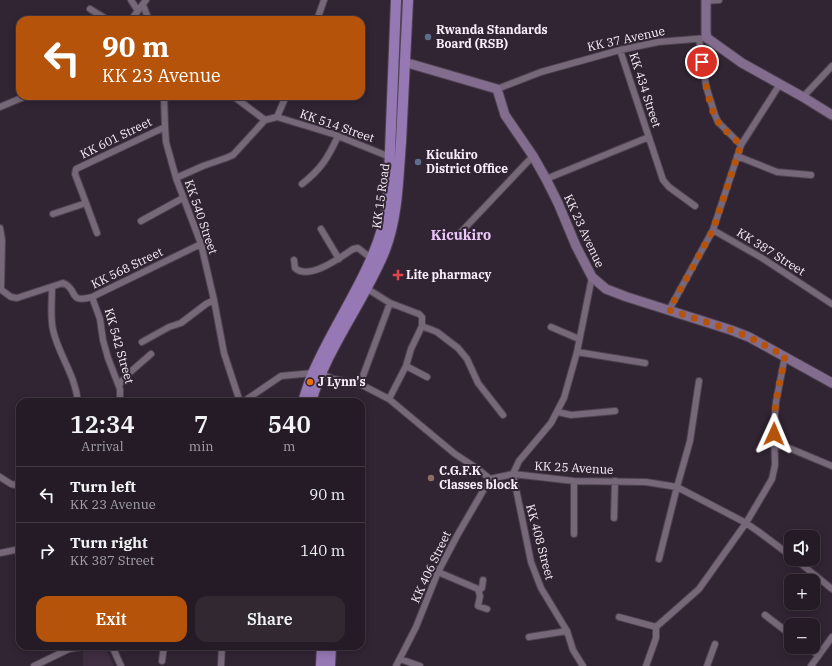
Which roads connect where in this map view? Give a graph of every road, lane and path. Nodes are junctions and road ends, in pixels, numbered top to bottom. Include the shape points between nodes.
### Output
1 (324, 0) edge
2 (391, 0) edge
3 (396, 0) edge
4 (408, 0) edge
5 (413, 0) edge
6 (719, 0) edge
7 (130, 1) edge
8 (706, 1) edge
9 (145, 3) edge
10 (90, 9) dead end
11 (138, 11) junction
12 (101, 16) edge
13 (134, 16) edge
14 (148, 16) edge
15 (318, 16) edge
16 (703, 38) junction
17 (620, 50) junction
18 (411, 64) junction
19 (832, 66) edge
20 (780, 84) junction
21 (497, 89) junction
22 (392, 92) junction
23 (403, 96) junction
24 (803, 97) junction
25 (17, 100) edge
26 (164, 100) edge
27 (238, 100) edge
28 (284, 100) edge
29 (0, 107) edge
30 (832, 115) edge
31 (277, 117) junction
32 (265, 120) junction
33 (165, 127) junction
34 (338, 136) junction
35 (649, 137) junction
36 (741, 145) junction
37 (533, 156) junction
38 (737, 156) junction
39 (390, 157) junction
40 (811, 175) dead end
41 (176, 178) junction
42 (546, 180) junction
43 (302, 184) dead end
44 (183, 198) junction
45 (86, 203) junction
46 (695, 206) dead end
47 (53, 214) dead end
48 (142, 221) dead end
49 (0, 228) edge
50 (321, 229) dead end
51 (713, 230) junction
52 (462, 231) dead end
53 (97, 233) dead end
54 (201, 244) junction
55 (339, 259) junction
56 (372, 259) junction
57 (294, 260) dead end
58 (592, 277) junction
59 (52, 287) junction
60 (366, 288) junction
61 (0, 290) edge
62 (92, 297) junction
63 (214, 300) junction
64 (390, 303) junction
65 (832, 304) edge
66 (669, 310) junction
67 (422, 326) junction
68 (551, 327) dead end
69 (579, 339) junction
70 (142, 342) dead end
71 (576, 352) junction
72 (151, 354) dead end
73 (785, 356) junction
74 (645, 362) dead end
75 (406, 366) junction
76 (317, 373) junction
77 (427, 376) dead end
78 (699, 381) dead end
79 (831, 381) edge
80 (360, 384) junction
81 (119, 385) junction
82 (77, 398) edge
83 (120, 398) edge
84 (239, 398) edge
85 (249, 398) edge
86 (305, 398) edge
87 (311, 398) edge
88 (389, 399) junction
89 (616, 411) dead end
90 (558, 412) junction
91 (503, 415) dead end
92 (775, 444) junction
93 (832, 466) edge
94 (513, 474) junction
95 (0, 477) edge
96 (490, 479) junction
97 (574, 481) junction
98 (615, 481) junction
99 (16, 485) edge
100 (677, 487) junction
101 (614, 518) dead end
102 (746, 523) junction
103 (574, 534) dead end
104 (16, 550) edge
105 (784, 551) edge
106 (0, 553) edge
107 (659, 558) dead end
108 (803, 566) edge
109 (438, 572) junction
110 (483, 580) dead end
111 (832, 589) edge
112 (479, 590) junction
113 (487, 609) dead end
114 (765, 615) dead end
115 (619, 617) dead end
116 (656, 627) junction
117 (784, 630) edge
118 (567, 631) junction
119 (529, 637) dead end
120 (832, 637) edge
121 (715, 644) dead end
122 (830, 645) edge
123 (67, 650) edge
124 (114, 650) edge
125 (163, 650) edge
126 (222, 650) edge
127 (322, 650) edge
128 (331, 650) edge
129 (818, 655) joint
130 (400, 659) junction
131 (162, 661) dead end
132 (34, 666) edge
133 (121, 666) edge
134 (221, 666) edge
135 (321, 666) edge
136 (330, 666) edge
137 (396, 666) edge
138 (420, 666) edge
139 (583, 666) edge
140 (646, 666) edge
141 (707, 666) edge
142 (811, 666) edge

1 - 15 street
2 - 22 highway via 388,60
3 - 22 highway, KK 15 Road
4 - 23 highway, KK 15 Road
5 - 18 highway
6 - 8 street
7 - 11 street
8 - 16 main road via 706,32
9 - 11 street
9 - 14 street
10 - 12 street
11 - 13 street
16 - 17 street, KK 37 Avenue via 658,42
16 - 20 main road
16 - 36 street via 706,86 715,115 718,122
17 - 21 street, KK 37 Avenue via 541,72
17 - 35 street, KK 434 Street
18 - 21 main road
18 - 23 highway via 411,78
19 - 24 street
20 - 24 main road
20 - 36 street
21 - 37 main road, KK 23 Avenue via 505,115
22 - 39 highway, KK 15 Road
23 - 60 highway, KK 15 Road via 393,220 385,250
24 - 30 main road
25 - 29 street
26 - 33 street, KK 601 Street
27 - 32 street
28 - 31 street
31 - 32 street
31 - 34 street, KK 514 Street
32 - 41 street, KK 540 Street via 233,155
33 - 41 street, KK 601 Street via 166,142
33 - 45 street, KK 601 Street via 76,169 75,174
34 - 39 street, KK 514 Street
34 - 43 street via 324,162
35 - 42 street
35 - 46 street, KK 434 Street via 663,180
36 - 38 street
37 - 42 main road, KK 23 Avenue
37 - 52 street
38 - 40 street via 777,172
38 - 51 street
39 - 56 highway, KK 15 Road via 386,216
41 - 44 street, KK 540 Street
42 - 58 main road, KK 23 Avenue
44 - 48 street
44 - 54 street, KK 540 Street
45 - 47 street
45 - 53 street
49 - 61 street
50 - 55 street
51 - 65 street, KK 387 Street via 762,258
51 - 66 street
54 - 62 street, KK 568 Street
54 - 63 street, KK 540 Street
55 - 56 street via 358,248
55 - 57 street via 327,266 306,271 295,268
56 - 76 highway, KK 15 Road
58 - 66 main road, KK 23 Avenue via 606,288
58 - 69 street
59 - 61 street, KK 568 Street via 17,298
59 - 62 street, KK 568 Street via 63,283 78,299
59 - 82 street via 53,328 59,349 73,378
60 - 64 street
60 - 76 highway, KK 15 Road
62 - 81 street, KK 542 Street via 100,319 108,358
63 - 70 street via 181,323
63 - 84 street, KK 540 Street via 224,353
64 - 67 street via 419,314 422,317
64 - 80 street
66 - 73 main road, KK 23 Avenue via 749,337
67 - 75 street
67 - 91 street via 437,332 458,348 467,359 478,383
68 - 69 street
69 - 71 street
71 - 74 street
71 - 90 street
72 - 81 street
73 - 79 main road, KK 23 Avenue
73 - 92 street via 776,402
75 - 77 street
75 - 88 street
76 - 80 street
76 - 85 street via 281,376
76 - 86 highway, KK 15 Road
76 - 87 highway, KK 15 Road
78 - 100 street via 690,441
80 - 88 street
81 - 83 street, KK 542 Street
88 - 96 street via 455,454
89 - 90 street via 571,415
90 - 94 street via 519,461
92 - 93 street
92 - 102 street via 772,479
94 - 96 street, KK 25 Avenue
94 - 97 street, KK 25 Avenue
94 - 118 street, KK 408 Street via 531,562 541,588
95 - 99 street
96 - 109 street, KK 406 Street
97 - 98 street, KK 25 Avenue
97 - 103 street
98 - 100 street, KK 25 Avenue
98 - 101 street
100 - 102 street, KK 25 Avenue
100 - 107 street
102 - 105 street, KK 25 Avenue
102 - 116 street via 699,588
104 - 106 street
108 - 111 street
109 - 112 street
109 - 130 street, KK 406 Street
110 - 112 street via 482,588
112 - 113 street via 478,606
114 - 117 street
115 - 116 street
116 - 140 street via 656,638
118 - 119 street
118 - 139 street, KK 408 Street via 573,650
120 - 122 street
121 - 141 street
122 - 129 street
123 - 132 street
124 - 133 street
125 - 131 street
126 - 134 street
127 - 135 highway
128 - 136 highway
129 - 142 street
130 - 137 street, KK 406 Street
130 - 138 street

